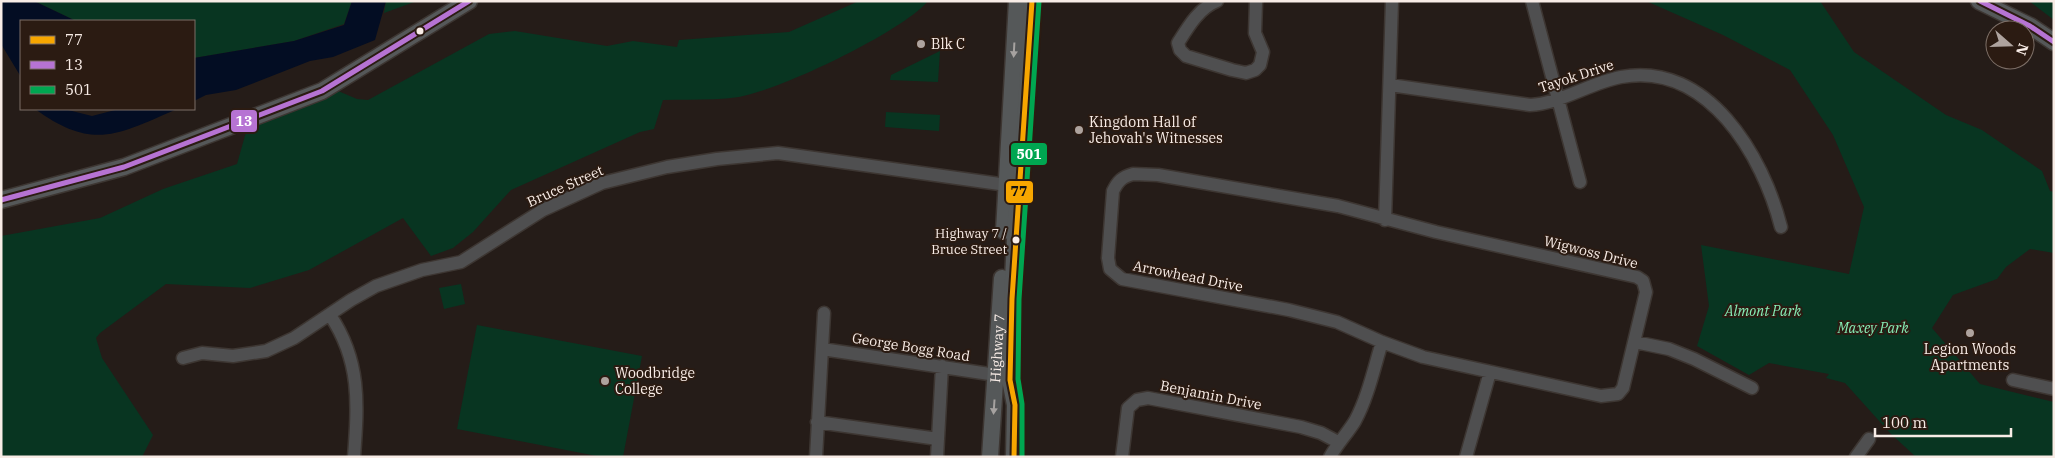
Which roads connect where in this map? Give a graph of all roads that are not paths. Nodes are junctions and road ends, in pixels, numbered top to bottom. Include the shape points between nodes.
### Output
1 (469, 1) edge
2 (1017, 1) edge
3 (1032, 1) edge
4 (1217, 1) edge
5 (1392, 1) edge
6 (1532, 1) edge
7 (1979, 1) edge
8 (1256, 2) edge
9 (2054, 42) edge
10 (1390, 85) junction
11 (1557, 99) junction
12 (1580, 182) dead end
13 (1013, 186) junction
14 (1, 200) edge
15 (1385, 220) junction
16 (1781, 227) dead end
17 (824, 313) dead end
18 (330, 315) junction
19 (1382, 342) junction
20 (1635, 342) junction
21 (822, 349) junction
22 (183, 358) dead end
23 (942, 366) junction
24 (1490, 372) junction
25 (996, 375) junction
26 (2013, 380) dead end
27 (1752, 388) dead end
28 (2054, 389) edge
29 (817, 422) junction
30 (938, 439) junction
31 (1869, 439) dead end
32 (1338, 442) junction
33 (354, 457) edge
34 (816, 457) edge
35 (937, 457) edge
36 (990, 457) edge
37 (1014, 457) edge
38 (1122, 457) edge
39 (1330, 457) edge
40 (1466, 457) edge
41 (1856, 457) edge

1 - 14 main road via 322,91 124,167
2 -> 13 main road, Highway 7
3 - 13 main road, Highway 7 via 1024,161
4 - 8 street via 1190,24 1178,42 1180,50 1196,60 1246,73 1260,65 1263,52 1255,33
5 - 10 street
6 - 11 street
7 - 9 main road via 2030,26
10 - 11 street, Tayok Drive via 1518,105
10 - 15 street
11 - 12 street
11 - 16 street, Tayok Drive via 1606,80 1644,76 1662,78 1698,94 1728,120 1751,150 1774,200
13 - 18 street, Bruce Street via 778,153 667,167 602,183 543,210 461,262 392,279
13 - 25 main road, Highway 7
13 - 37 main road, Highway 7 via 1016,219 1010,380 1015,405
15 - 19 street, Arrowhead Drive via 1338,206 1285,196 1158,175 1133,174 1117,182 1114,191 1108,258 1110,269 1122,279 1289,310 1337,322
15 - 20 street, Wigwoss Drive via 1637,277 1643,281 1646,292
17 - 21 street
18 - 22 street, Bruce Street via 266,351 233,356 202,353
18 - 33 street via 346,342 356,379 358,404
19 - 24 street, Wigwoss Drive via 1423,357
19 - 32 street via 1354,422
20 - 24 street, Wigwoss Drive via 1623,388 1610,396
20 - 27 street via 1688,356
21 - 23 street, George Bogg Road
21 - 29 street
23 - 25 street, George Bogg Road
23 - 30 street
24 - 40 street
25 -> 36 main road, Highway 7
26 - 28 street
29 - 30 street
29 - 34 street
30 - 35 street
31 - 41 street
32 - 38 street, Benjamin Drive via 1302,427 1148,398 1137,400 1128,408
32 - 39 street

